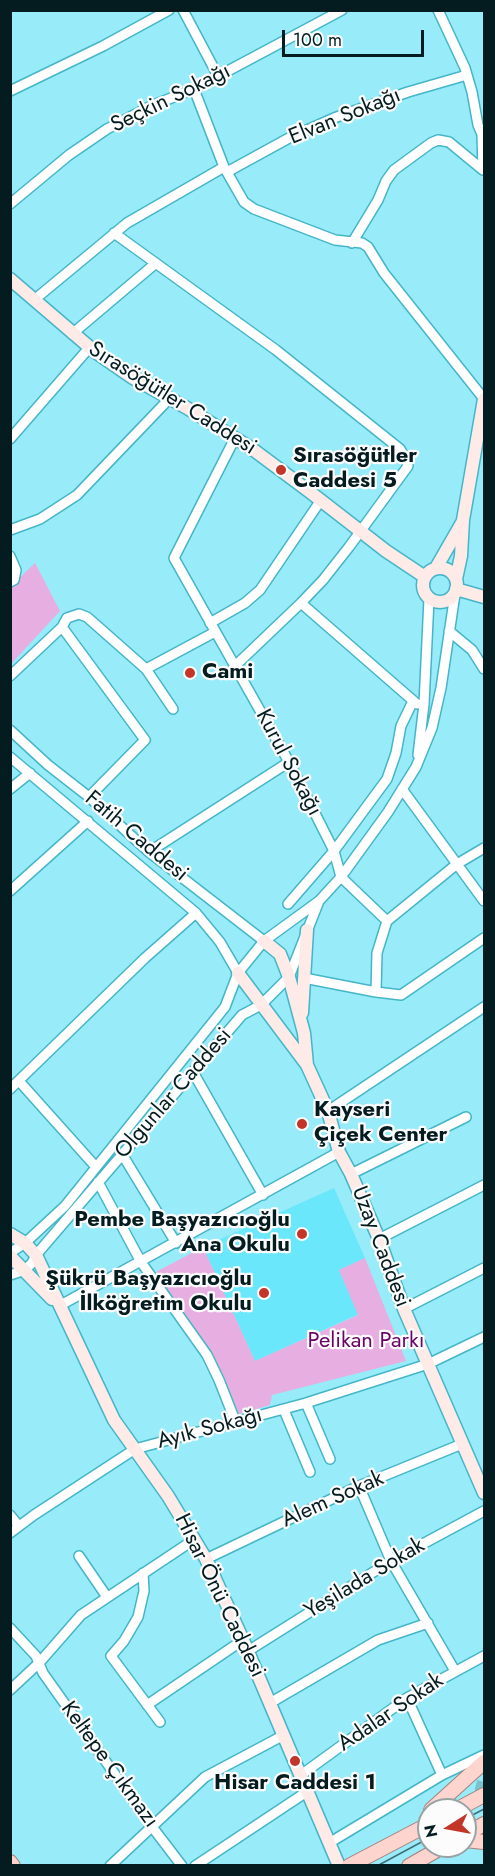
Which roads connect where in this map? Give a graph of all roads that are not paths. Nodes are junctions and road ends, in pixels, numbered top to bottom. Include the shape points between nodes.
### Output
1 (169, 10) edge
2 (183, 10) edge
3 (342, 10) edge
4 (438, 10) edge
5 (467, 75) junction
6 (218, 76) junction
7 (194, 89) junction
8 (10, 91) edge
9 (483, 137) edge
10 (226, 169) junction
11 (10, 204) edge
12 (114, 233) junction
13 (352, 243) junction
14 (156, 264) junction
15 (10, 279) edge
16 (34, 300) junction
17 (72, 334) junction
18 (89, 348) junction
19 (170, 398) junction
20 (484, 399) edge
21 (235, 438) junction
22 (10, 439) edge
23 (321, 500) junction
24 (463, 519) junction
25 (10, 530) edge
26 (362, 531) junction
27 (10, 556) edge
28 (436, 568) junction
29 (425, 577) junction
30 (10, 582) edge
31 (456, 587) junction
32 (484, 597) edge
33 (429, 599) junction
34 (301, 603) junction
35 (210, 623) junction
36 (62, 627) junction
37 (449, 631) junction
38 (215, 632) junction
39 (235, 666) junction
40 (146, 669) junction
41 (484, 669) edge
42 (10, 676) edge
43 (413, 700) junction
44 (173, 709) dead end
45 (423, 711) junction
46 (10, 730) edge
47 (10, 757) edge
48 (289, 762) junction
49 (416, 767) junction
50 (30, 773) junction
51 (10, 789) edge
52 (402, 789) junction
53 (89, 797) junction
54 (88, 821) junction
55 (484, 848) edge
56 (334, 851) junction
57 (149, 852) junction
58 (457, 864) junction
59 (341, 877) junction
60 (10, 891) edge
61 (319, 901) junction
62 (484, 901) edge
63 (288, 904) dead end
64 (196, 913) junction
65 (387, 921) junction
66 (308, 930) junction
67 (484, 938) edge
68 (264, 941) junction
69 (238, 973) junction
70 (289, 977) junction
71 (304, 978) junction
72 (376, 992) junction
73 (261, 1005) junction
74 (484, 1007) edge
75 (301, 1023) junction
76 (307, 1065) junction
77 (193, 1072) junction
78 (19, 1081) junction
79 (10, 1089) edge
80 (328, 1111) junction
81 (466, 1117) dead end
82 (339, 1152) junction
83 (122, 1155) junction
84 (96, 1167) junction
85 (351, 1174) junction
86 (98, 1182) junction
87 (484, 1185) edge
88 (263, 1195) junction
89 (10, 1234) edge
90 (379, 1239) junction
91 (176, 1243) junction
92 (25, 1244) junction
93 (10, 1255) edge
94 (36, 1255) junction
95 (141, 1262) junction
96 (484, 1268) edge
97 (25, 1270) junction
98 (10, 1275) edge
99 (59, 1306) junction
100 (404, 1309) junction
101 (484, 1337) edge
102 (428, 1364) junction
103 (306, 1403) junction
104 (284, 1410) junction
105 (236, 1423) junction
106 (462, 1444) junction
107 (135, 1449) junction
108 (330, 1459) dead end
109 (310, 1472) dead end
110 (359, 1486) junction
111 (484, 1491) edge
112 (484, 1510) edge
113 (10, 1515) edge
114 (20, 1526) junction
115 (10, 1533) edge
116 (195, 1539) junction
117 (80, 1556) dead end
118 (206, 1558) junction
119 (392, 1561) junction
120 (143, 1573) junction
121 (107, 1597) junction
122 (428, 1623) junction
123 (10, 1628) edge
124 (246, 1646) junction
125 (484, 1656) edge
126 (39, 1663) junction
127 (455, 1671) junction
128 (10, 1690) edge
129 (408, 1698) junction
130 (270, 1703) junction
131 (147, 1705) junction
132 (160, 1722) dead end
133 (284, 1735) junction
134 (484, 1755) edge
135 (484, 1762) edge
136 (301, 1775) junction
137 (442, 1775) junction
138 (308, 1791) junction
139 (444, 1798) edge
140 (417, 1823) edge
141 (153, 1827) junction
142 (417, 1830) edge
143 (400, 1839) junction
144 (329, 1843) junction
145 (423, 1858) edge
146 (110, 1866) edge
147 (182, 1866) edge
148 (195, 1866) edge
149 (339, 1866) edge
150 (349, 1866) edge
151 (409, 1866) edge

1 - 8 street
2 - 6 street
3 - 6 street, Seçkin Sokağı
4 - 5 street
5 - 9 street
5 - 10 street, Elvan Sokağı via 345,114
6 - 7 street, Seçkin Sokağı
7 - 10 street
7 - 11 street, Seçkin Sokağı via 107,129
9 - 13 street via 483,170 442,140 431,143 396,168
10 - 12 street, Elvan Sokağı via 127,222
10 - 13 street via 244,202 251,207
12 - 14 street
12 - 16 street, Elvan Sokağı
13 - 20 street via 368,247 384,273
14 - 17 street
14 - 26 street via 276,350 403,453 408,466
15 - 16 main road, Sırasöğütler Caddesi
16 - 17 main road, Sırasöğütler Caddesi
17 - 18 main road, Sırasöğütler Caddesi
18 - 19 main road, Sırasöğütler Caddesi
18 - 22 street
19 - 21 main road, Sırasöğütler Caddesi
19 - 25 street via 77,495 40,519
20 - 24 main road
21 - 23 main road, Sırasöğütler Caddesi
21 - 35 street, Kurul Sokağı via 174,558
23 - 26 main road, Sırasöğütler Caddesi
23 - 35 street via 260,590 246,603
24 - 28 main road
24 - 31 main road
26 - 29 main road, Sırasöğütler Caddesi
26 - 34 street
27 - 30 street via 16,570
28 - 29 main road
28 - 31 main road via 450,572
29 - 33 main road via 423,591
31 - 32 main road
31 - 33 main road via 443,602
31 - 37 street, Olgunlar Caddesi
33 - 45 street
34 - 39 street
34 - 43 street
35 - 38 street, Kurul Sokağı
36 - 40 street via 71,616 83,615
36 - 42 street
36 - 53 street via 145,740
37 - 41 street via 472,650
37 - 49 street, Olgunlar Caddesi via 432,728
38 - 39 street, Kurul Sokağı
38 - 40 street
39 - 48 street, Kurul Sokağı
40 - 44 street
43 - 45 street
43 - 56 street via 401,726 387,779
45 - 49 street
46 - 53 street, Fatih Caddesi
47 - 50 street, Fatih Caddesi
48 - 56 street, Kurul Sokağı
48 - 57 street
49 - 52 street, Olgunlar Caddesi
50 - 51 street
50 - 54 street, Fatih Caddesi
52 - 58 street
52 - 59 street, Olgunlar Caddesi
53 - 57 street, Fatih Caddesi
54 - 60 street
54 - 64 street, Fatih Caddesi
55 - 58 street
56 - 59 street, Kurul Sokağı
56 - 63 street
57 - 68 street, Fatih Caddesi
58 - 62 street
58 - 65 street
59 - 61 street, Olgunlar Caddesi
59 - 65 street
61 - 66 street, Olgunlar Caddesi
61 - 68 street, Olgunlar Caddesi
64 - 69 street, Fatih Caddesi via 220,942
64 - 78 street
65 - 72 street via 376,953
66 - 70 street, Olgunlar Caddesi
66 - 71 main road
67 - 72 street via 401,995
68 - 69 street, Olgunlar Caddesi
68 - 70 main road, Uzay Caddesi via 280,954
69 - 73 main road, Uzay Caddesi
69 - 84 street, Olgunlar Caddesi via 225,1007
70 - 73 street, Olgunlar Caddesi
70 - 75 main road, Uzay Caddesi
71 - 72 street
71 - 75 main road
73 - 76 main road, Uzay Caddesi
73 - 77 street, Olgunlar Caddesi via 242,1015
74 - 80 street
75 - 76 main road, Uzay Caddesi
76 - 80 main road, Uzay Caddesi
77 - 83 street, Olgunlar Caddesi
77 - 88 street
78 - 79 street
78 - 84 street
80 - 82 main road, Uzay Caddesi
81 - 85 street
82 - 85 main road, Uzay Caddesi
82 - 88 street
83 - 86 street, Olgunlar Caddesi
83 - 91 street
84 - 92 street, Olgunlar Caddesi via 65,1206
85 - 90 main road, Uzay Caddesi
86 - 94 street, Olgunlar Caddesi
86 - 95 street
87 - 90 street
88 - 91 street
89 - 92 main road, Hisar Önü Caddesi
90 - 100 main road, Uzay Caddesi
91 - 95 street
92 - 93 street, Olgunlar Caddesi
92 - 94 main road, Hisar Önü Caddesi
93 - 97 main road, Hisar Önü Caddesi
94 - 97 street, Olgunlar Caddesi
94 - 99 main road, Hisar Önü Caddesi
95 - 99 street
95 - 105 street via 207,1355
96 - 100 street
97 - 98 street
97 - 99 main road, Hisar Önü Caddesi
99 - 107 main road, Hisar Önü Caddesi via 114,1420
100 - 102 main road, Uzay Caddesi
101 - 102 street, Ayık Sokağı
102 - 103 street, Ayık Sokağı
102 - 106 main road, Uzay Caddesi
103 - 104 street, Ayık Sokağı
103 - 108 street
104 - 105 street, Ayık Sokağı
104 - 109 street
105 - 107 street, Ayık Sokağı
106 - 110 street, Alem Sokak
106 - 111 main road, Uzay Caddesi
107 - 114 street, Ayık Sokağı
107 - 116 main road, Hisar Önü Caddesi
110 - 118 street, Alem Sokak
110 - 119 street
112 - 119 street, Yeşilada Sokak
113 - 114 street
114 - 115 street, Ayık Sokağı
116 - 118 main road, Hisar Önü Caddesi
116 - 120 street
117 - 121 street
118 - 124 main road, Hisar Önü Caddesi
119 - 122 street
119 - 124 street, Yeşilada Sokak
120 - 121 street
120 - 131 street via 143,1600 138,1617 111,1656
121 - 126 street via 81,1615
122 - 127 street
122 - 130 street via 378,1640
123 - 126 street, Keltepe Çıkmazı
124 - 130 main road, Hisar Önü Caddesi
124 - 131 street, Yeşilada Sokak
125 - 127 street, Adalar Sokak
126 - 128 street
126 - 141 street, Keltepe Çıkmazı
127 - 129 street, Adalar Sokak
129 - 136 street, Adalar Sokak
129 - 137 street
130 - 133 main road, Hisar Önü Caddesi
131 - 132 street
133 - 136 main road, Hisar Önü Caddesi
133 - 141 street via 205,1777
134 - 137 street
135 - 139 main road
136 - 138 main road, Hisar Önü Caddesi
137 - 144 street
138 - 144 main road, Hisar Önü Caddesi
138 - 148 street
140 - 143 main road
141 - 146 street
141 - 147 street, Keltepe Çıkmazı
142 - 143 main road
143 - 150 main road
144 - 149 main road, Hisar Önü Caddesi
145 - 151 main road

